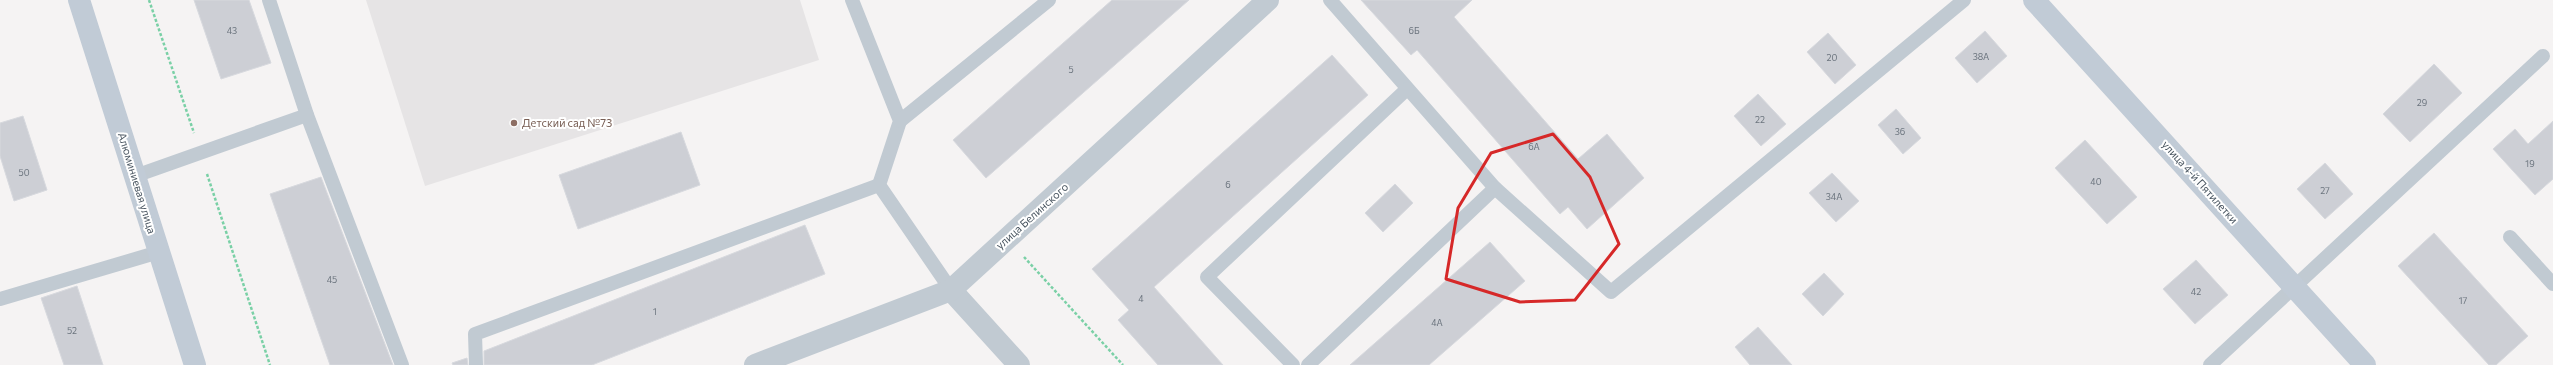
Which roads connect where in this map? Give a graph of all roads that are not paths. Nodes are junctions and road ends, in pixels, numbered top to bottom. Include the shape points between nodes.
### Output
1 (79, 0) edge
2 (269, 0) edge
3 (852, 0) edge
4 (1049, 0) edge
5 (1268, 0) edge
6 (1330, 0) edge
7 (1964, 0) edge
8 (2034, 0) edge
9 (2543, 56) dead end
10 (1407, 89) junction
11 (307, 115) junction
12 (900, 121) junction
13 (135, 176) junction
14 (879, 184) junction
15 (1495, 188) junction
16 (2510, 237) dead end
17 (159, 252) junction
18 (2553, 284) edge
19 (2295, 287) junction
20 (951, 290) junction
21 (0, 299) edge
22 (195, 365) edge
23 (402, 365) edge
24 (476, 365) edge
25 (755, 365) edge
26 (1019, 365) edge
27 (1293, 365) edge
28 (1308, 365) edge
29 (2210, 365) edge
30 (2365, 365) edge

1 - 13 street, Алюминиевая улица
2 - 11 lane
3 - 12 lane
4 - 12 lane
5 - 20 street, улица Белинского
6 - 10 lane
7 - 15 lane via 1611,292
8 - 19 street, улица 4-й Пятилетки
9 - 19 lane
10 - 15 lane
10 - 27 lane via 1206,278
11 - 13 lane
11 - 23 lane
12 - 14 lane
13 - 17 street, Алюминиевая улица
14 - 20 lane
14 - 24 lane via 474,334
15 - 28 lane
16 - 18 lane
17 - 21 lane
17 - 22 street, Алюминиевая улица
19 - 29 lane
19 - 30 street, улица 4-й Пятилетки
20 - 25 street, улица Белинского
20 - 26 street

